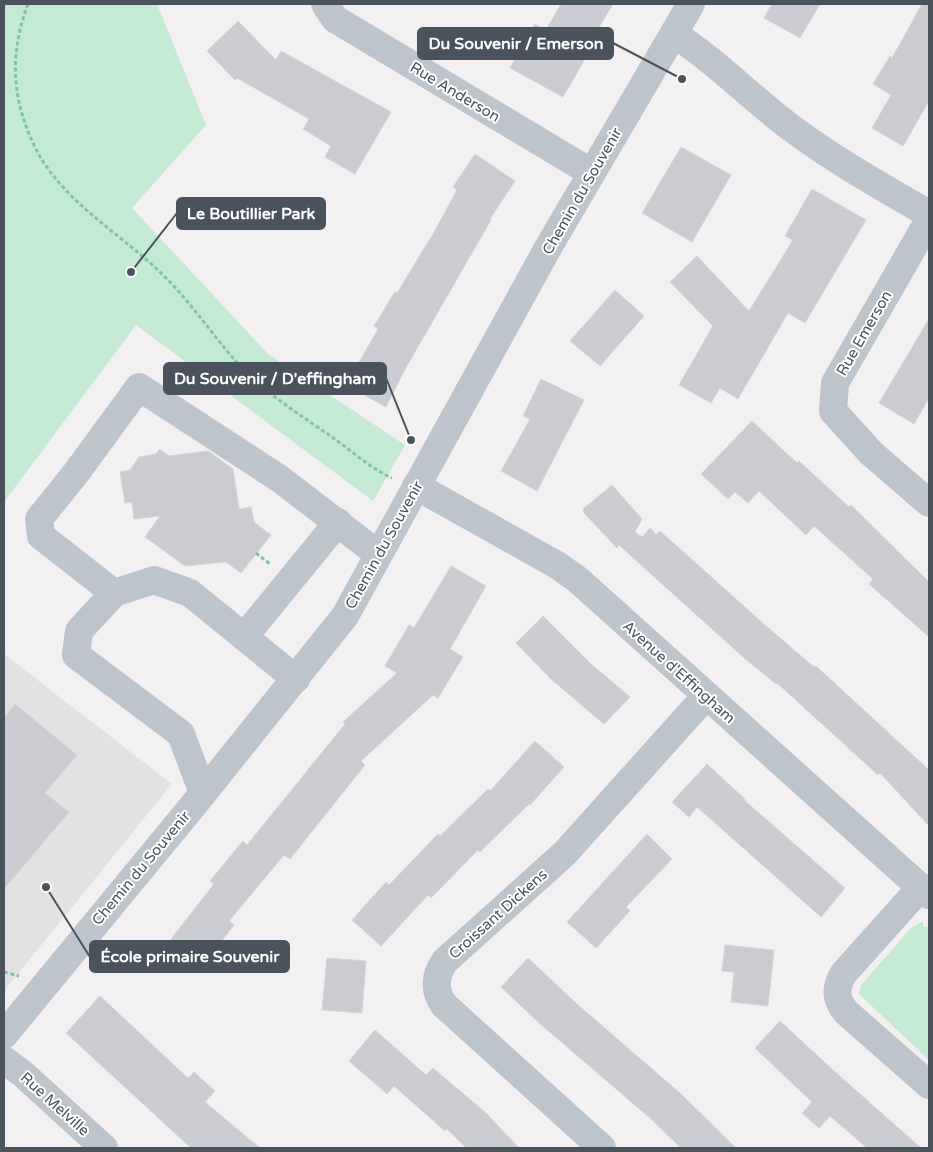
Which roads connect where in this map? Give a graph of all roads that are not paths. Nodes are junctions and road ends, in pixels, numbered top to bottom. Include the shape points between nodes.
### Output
1 (325, 4) edge
2 (691, 4) edge
3 (674, 34) junction
4 (592, 173) junction
5 (929, 214) edge
6 (929, 220) edge
7 (416, 486) junction
8 (929, 503) edge
9 (338, 522) junction
10 (378, 554) junction
11 (114, 593) junction
12 (244, 637) junction
13 (296, 679) junction
14 (706, 696) junction
15 (203, 793) junction
16 (925, 891) edge
17 (4, 1035) edge
18 (4, 1060) edge
19 (929, 1085) edge
20 (104, 1148) edge
21 (602, 1148) edge

1 - 4 street, Rue Anderson via 332,16 343,24
2 - 3 street, Chemin du Souvenir
3 - 4 street, Chemin du Souvenir
3 - 5 street via 704,54 790,127 858,174
4 - 7 street, Chemin du Souvenir
6 - 8 street, Rue Emerson via 834,383 833,411 871,453
7 - 10 street, Chemin du Souvenir
7 - 14 street, Avenue d'Effingham via 568,572
9 - 10 street
9 - 11 street via 280,479 139,387 39,519 41,536
9 - 12 street
10 - 13 street, Chemin du Souvenir via 345,616
11 - 12 street via 154,580 190,593
11 - 15 street via 79,631 76,655 181,734
12 - 13 street
13 - 15 street, Chemin du Souvenir
14 - 16 street, Avenue d'Effingham
14 - 21 street, Croissant Dickens via 571,847 445,961 438,973 437,991 449,1010
15 - 17 street, Chemin du Souvenir
16 - 19 street, Avenue d'Effingham via 844,973 839,980 837,994 846,1012
18 - 20 street, Rue Melville

